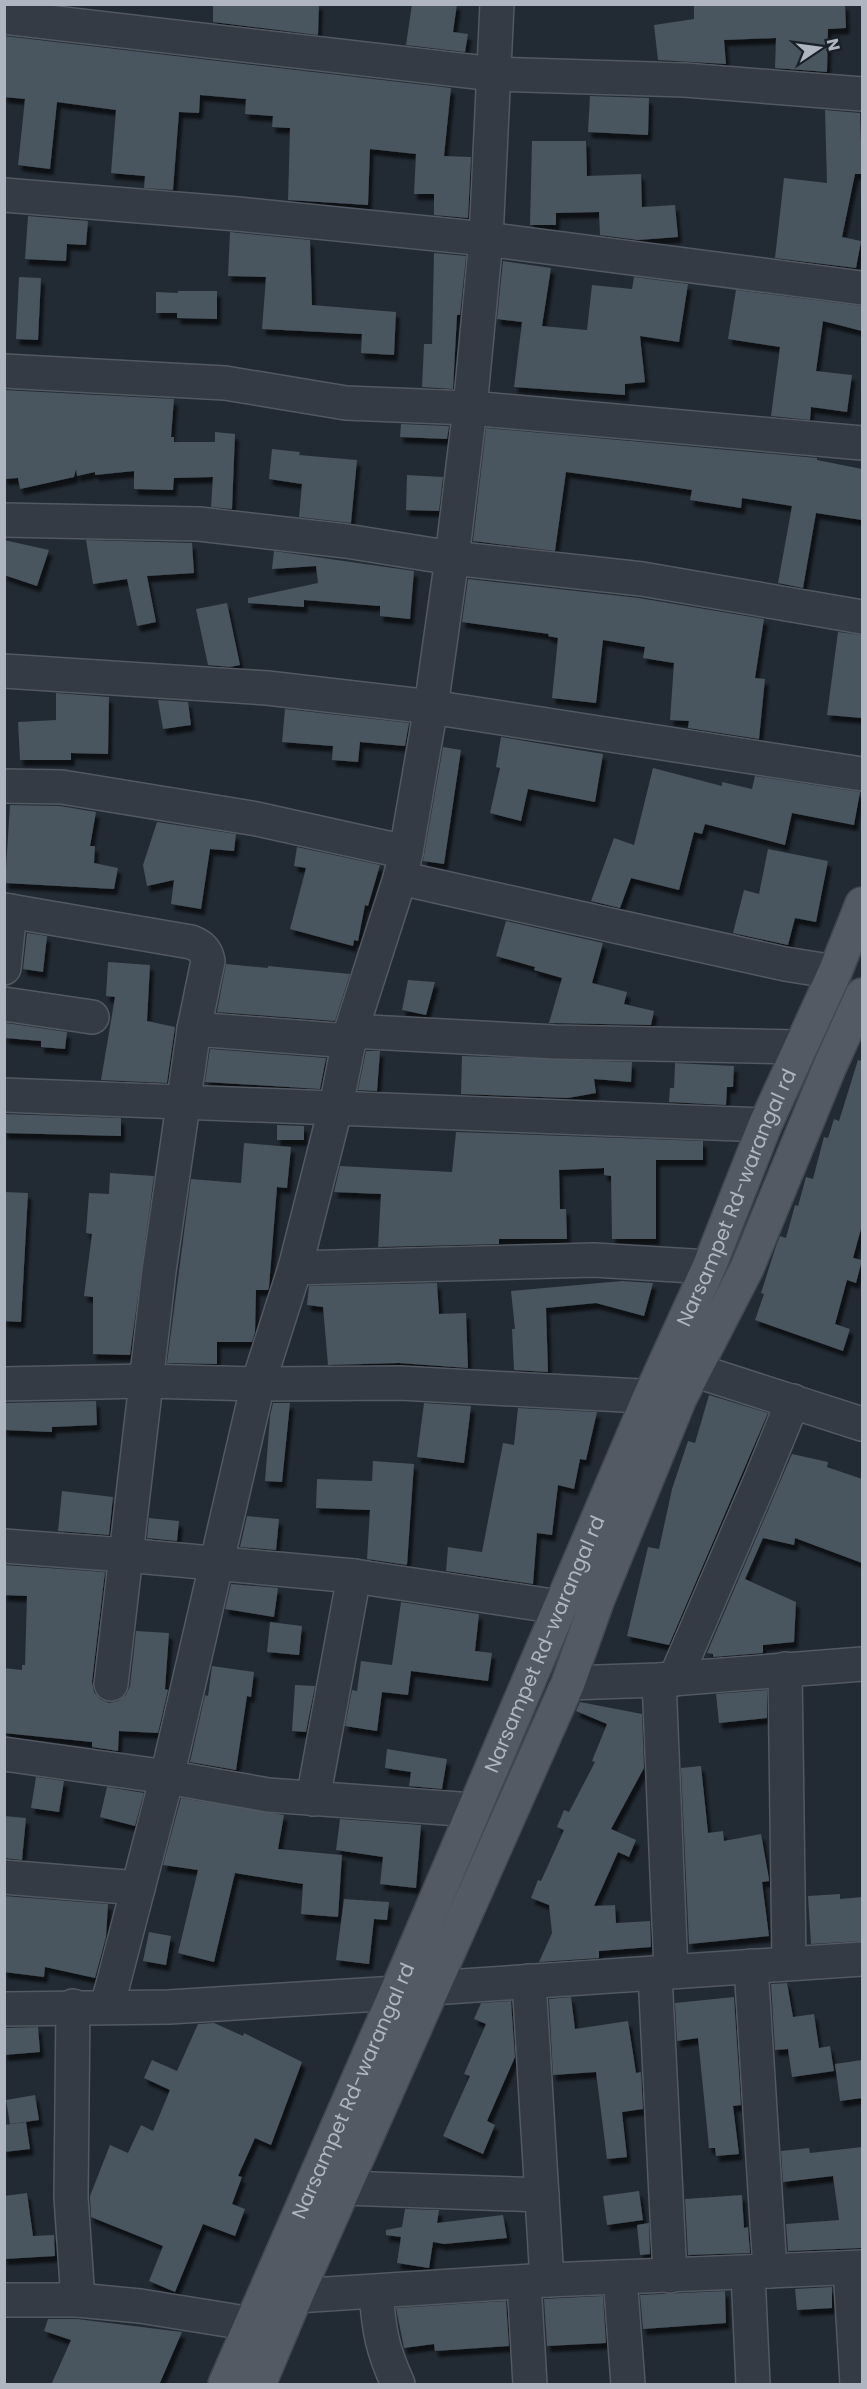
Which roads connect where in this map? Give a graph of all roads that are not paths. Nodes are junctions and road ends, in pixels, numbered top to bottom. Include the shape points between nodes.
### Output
1 (497, 4) edge
2 (4, 17) edge
3 (494, 74) junction
4 (862, 94) edge
5 (4, 195) edge
6 (486, 239) junction
7 (862, 288) edge
8 (4, 371) edge
9 (470, 408) junction
10 (862, 443) edge
11 (4, 520) edge
12 (452, 558) junction
13 (862, 617) edge
14 (4, 671) edge
15 (431, 707) junction
16 (862, 774) edge
17 (4, 786) edge
18 (403, 865) junction
19 (862, 904) edge
20 (7, 910) edge
21 (4, 968) edge
22 (836, 972) junction
23 (862, 995) edge
24 (4, 1004) edge
25 (92, 1017) dead end
26 (194, 1029) junction
27 (854, 1035) edge
28 (350, 1036) junction
29 (799, 1047) junction
30 (4, 1095) edge
31 (183, 1102) junction
32 (336, 1106) junction
33 (765, 1125) junction
34 (709, 1267) junction
35 (295, 1269) junction
36 (146, 1381) junction
37 (4, 1384) edge
38 (258, 1384) junction
39 (675, 1388) junction
40 (793, 1401) junction
41 (862, 1424) edge
42 (4, 1546) edge
43 (125, 1555) junction
44 (217, 1564) junction
45 (354, 1576) junction
46 (559, 1607) junction
47 (862, 1664) edge
48 (785, 1669) junction
49 (667, 1680) junction
50 (568, 1683) junction
51 (111, 1684) dead end
52 (4, 1754) edge
53 (167, 1777) junction
54 (313, 1799) junction
55 (473, 1810) junction
56 (4, 1877) edge
57 (138, 1888) junction
58 (862, 1959) edge
59 (789, 1963) junction
60 (751, 1966) junction
61 (663, 1973) junction
62 (530, 1981) junction
63 (432, 1988) junction
64 (396, 1993) junction
65 (73, 2006) junction
66 (107, 2007) junction
67 (4, 2009) edge
68 (344, 2188) junction
69 (542, 2195) junction
70 (856, 2267) edge
71 (759, 2272) junction
72 (670, 2276) junction
73 (620, 2277) junction
74 (536, 2281) junction
75 (283, 2290) junction
76 (376, 2292) junction
77 (4, 2300) edge
78 (78, 2300) junction
79 (252, 2324) junction
80 (225, 2385) edge
81 (259, 2385) edge
82 (398, 2385) edge
83 (530, 2385) edge
84 (628, 2385) edge
85 (753, 2385) edge
86 (857, 2385) edge

1 - 3 street
2 - 3 street
3 - 4 street via 685,80
3 - 6 street
5 - 6 street
6 - 7 street
6 - 9 street
8 - 9 street via 225,383 346,403
9 - 10 street
9 - 12 street
11 - 12 street via 199,524
12 - 13 street via 642,579
12 - 15 street
14 - 15 street via 267,688
15 - 16 street
15 - 18 street
17 - 18 street via 62,787 257,819
18 - 22 street via 732,952
18 - 28 street
19 - 22 main road, Narsampet Rd-warangal rd
20 - 21 street
20 - 26 street via 201,946 208,961
22 - 29 main road, Narsampet Rd-warangal rd
23 - 27 main road, Narsampet Rd-warangal rd
24 - 25 street
26 - 28 street
26 - 31 street
27 - 39 main road, Narsampet Rd-warangal rd via 747,1268
28 - 29 street
28 - 32 street
29 - 33 main road, Narsampet Rd-warangal rd
30 - 31 street
31 - 32 street
31 - 36 street
32 - 33 street
32 - 35 street
33 - 34 main road, Narsampet Rd-warangal rd
34 - 35 street via 594,1260
34 - 39 main road, Narsampet Rd-warangal rd
35 - 38 street
36 - 37 street
36 - 38 street
36 - 43 street
38 - 39 street
38 - 44 street
39 - 40 street
39 - 46 main road, Narsampet Rd-warangal rd
39 - 50 main road, Narsampet Rd-warangal rd
40 - 41 street
40 - 49 street
42 - 43 street
43 - 44 street
43 - 51 street
44 - 45 street
44 - 53 street
45 - 46 street
45 - 54 street
46 - 55 main road, Narsampet Rd-warangal rd
47 - 48 street
48 - 49 street
48 - 59 street
49 - 50 street
49 - 61 street
50 - 63 main road, Narsampet Rd-warangal rd
52 - 53 street
53 - 54 street
53 - 57 street
54 - 55 street
55 - 64 main road, Narsampet Rd-warangal rd
56 - 57 street
57 - 66 street
58 - 59 street
59 - 60 street
60 - 61 street
60 - 71 street
61 - 62 street
61 - 72 street
62 - 63 street
62 - 69 street
63 - 68 main road, Narsampet Rd-warangal rd
64 - 66 street
64 - 75 main road, Narsampet Rd-warangal rd
65 - 66 street
65 - 67 street
65 - 78 street via 71,2197
68 - 69 street
68 - 75 main road, Narsampet Rd-warangal rd
69 - 74 street
70 - 71 street
70 - 86 street
71 - 72 street
71 - 85 street
72 - 73 street
73 - 74 street
73 - 84 street
74 - 76 street
74 - 83 street
75 - 76 street
75 - 79 main road, Narsampet Rd-warangal rd
75 - 81 main road, Narsampet Rd-warangal rd
76 - 82 street via 379,2335
77 - 78 street
78 - 79 street
79 - 80 main road, Narsampet Rd-warangal rd

